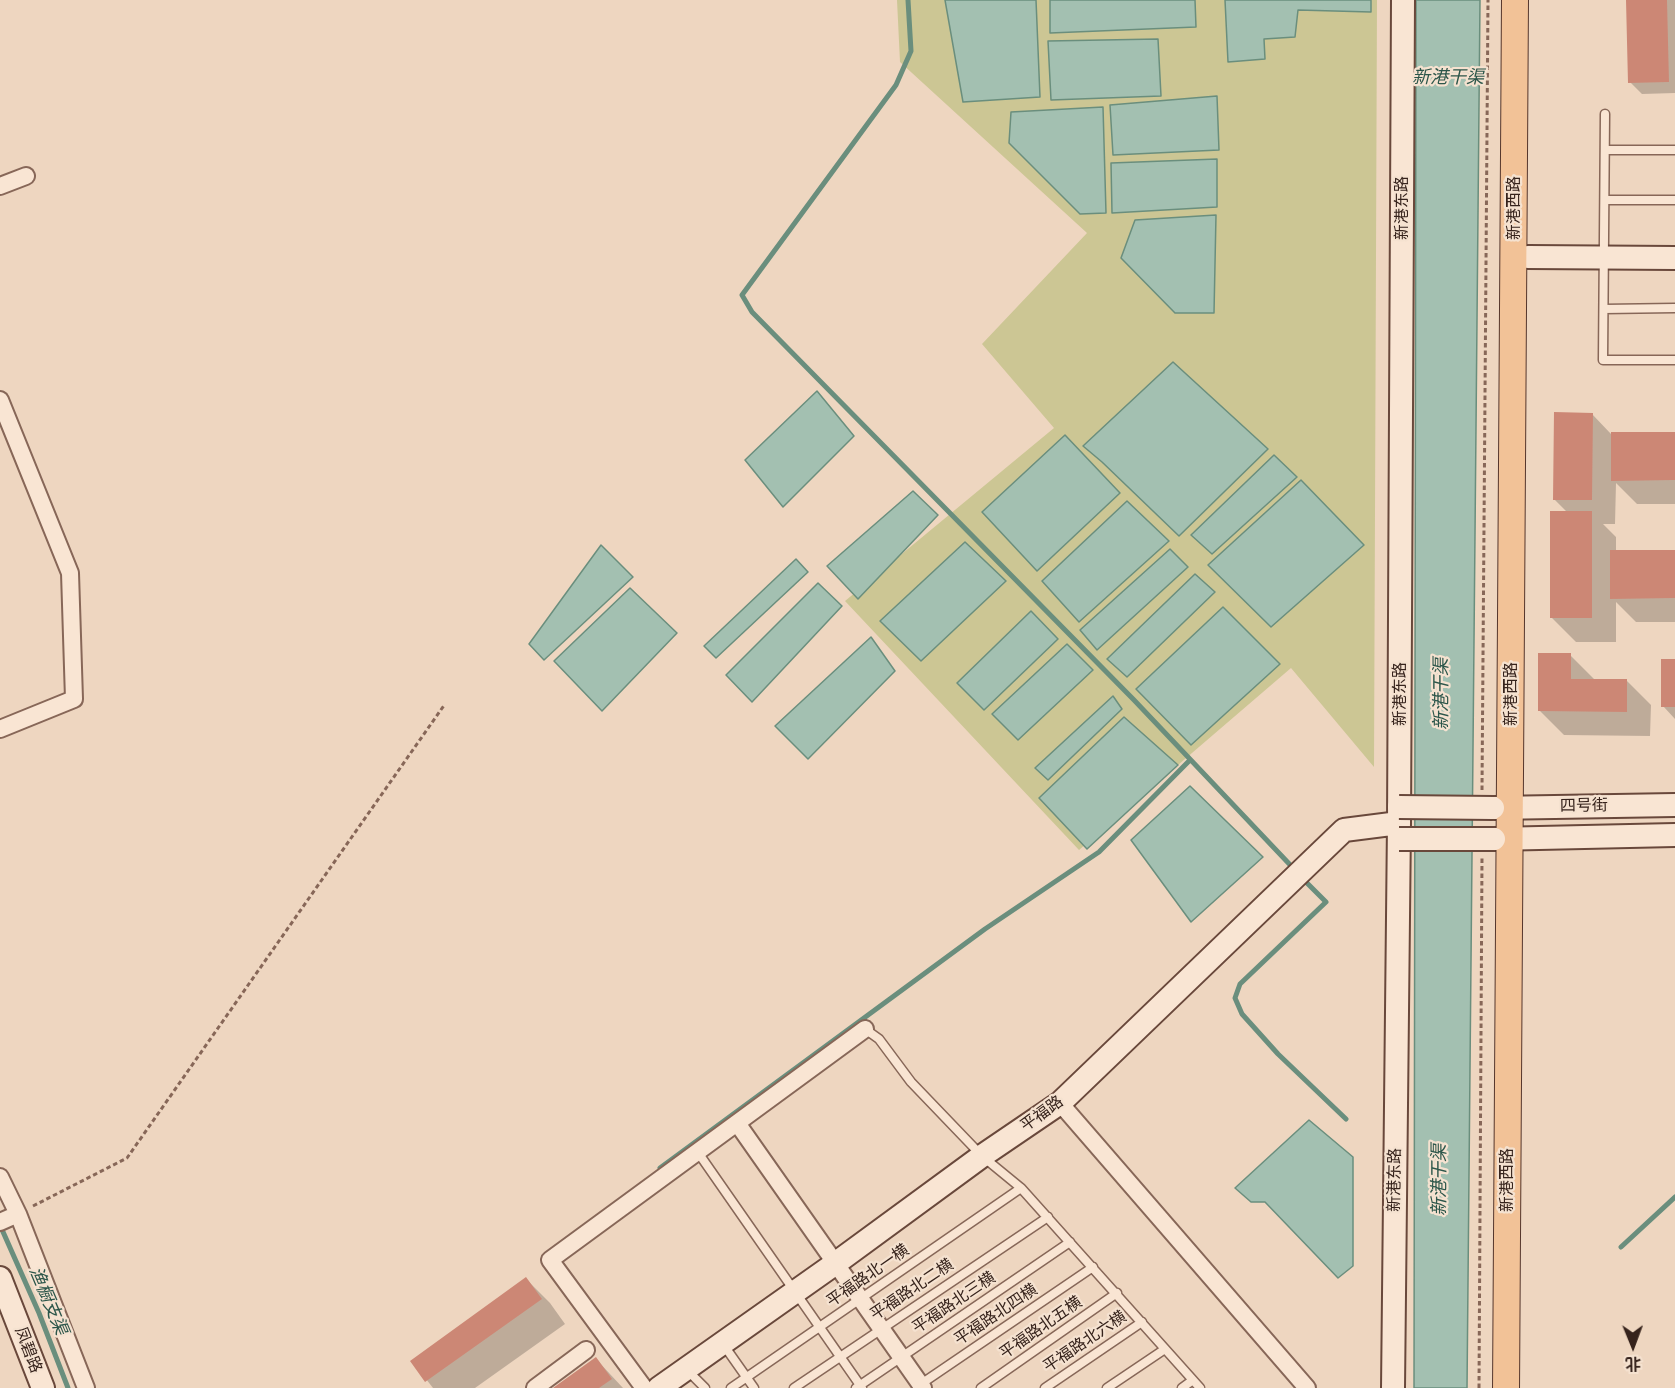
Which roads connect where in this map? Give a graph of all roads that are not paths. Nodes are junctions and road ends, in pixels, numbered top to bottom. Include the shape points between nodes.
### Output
1 (1402, 0) edge
2 (1515, 0) edge
3 (1605, 114) dead end
4 (1605, 150) junction
5 (1675, 150) edge
6 (26, 176) dead end
7 (0, 186) edge
8 (1605, 200) junction
9 (1675, 200) edge
10 (1528, 257) dead end
11 (1604, 258) junction
12 (1675, 258) edge
13 (1675, 308) edge
14 (1604, 309) junction
15 (1675, 360) edge
16 (0, 400) edge
17 (0, 729) edge
18 (1675, 805) edge
19 (1399, 823) junction
20 (1675, 835) edge
21 (865, 1029) joint
22 (1060, 1104) junction
23 (737, 1123) junction
24 (697, 1151) junction
25 (982, 1156) junction
26 (0, 1177) edge
27 (1021, 1188) junction
28 (18, 1214) junction
29 (1047, 1217) junction
30 (0, 1222) edge
31 (1070, 1242) junction
32 (836, 1263) junction
33 (1093, 1267) junction
34 (0, 1278) edge
35 (794, 1291) junction
36 (1117, 1293) junction
37 (861, 1299) junction
38 (1142, 1322) junction
39 (819, 1327) junction
40 (882, 1329) junction
41 (722, 1342) junction
42 (1165, 1349) junction
43 (586, 1350) dead end
44 (902, 1356) junction
45 (840, 1357) junction
46 (686, 1368) junction
47 (747, 1377) junction
48 (1193, 1380) junction
49 (859, 1387) edge
50 (920, 1387) edge
51 (43, 1388) edge
52 (86, 1388) edge
53 (535, 1388) edge
54 (645, 1388) edge
55 (659, 1388) edge
56 (705, 1388) edge
57 (731, 1388) edge
58 (754, 1388) edge
59 (794, 1388) edge
60 (981, 1388) edge
61 (1045, 1388) edge
62 (1107, 1388) edge
63 (1182, 1388) edge
64 (1200, 1388) edge
65 (1307, 1388) edge
66 (1393, 1388) edge
67 (1506, 1388) edge

1 - 19 main road, 新港东路
2 - 67 main road, 新港西路
3 - 4 lane
4 - 5 lane
4 - 8 lane
6 - 7 street
8 - 9 lane
8 - 11 lane
10 - 11 main road
11 - 12 main road
11 - 14 lane
13 - 14 lane
14 - 15 lane via 1603,360
16 - 17 street via 70,573 74,699
18 - 19 main road, 四号街, bridge via 1487,803
19 - 20 main road, 四号街, bridge via 1488,843
19 - 22 main road, 平福路 via 1344,830
19 - 66 main road, 新港东路
21 - 23 street
21 - 25 lane via 879,1039 911,1082
22 - 25 main road, 平福路
22 - 65 street
23 - 24 street
23 - 32 street
24 - 35 lane
24 - 54 street via 550,1260
25 - 27 lane
25 - 32 main road, 平福路
26 - 28 street
27 - 29 lane
27 - 37 lane, 平福路北一横
28 - 30 street
28 - 52 street
29 - 31 lane
29 - 40 lane, 平福路北二横
31 - 33 lane
31 - 44 lane, 平福路北三横
32 - 35 main road, 平福路
32 - 37 street
33 - 36 lane
33 - 50 lane, 平福路北四横
34 - 51 main road, 凤碧路
35 - 39 lane
35 - 41 main road, 平福路
36 - 38 lane
36 - 60 lane, 平福路北五横
37 - 39 lane, 平福路北一横
37 - 40 street
38 - 42 lane
38 - 61 lane, 平福路北六横
39 - 45 lane
39 - 47 lane, 平福路北一横
40 - 44 street
40 - 45 lane, 平福路北二横
41 - 46 main road, 平福路
41 - 47 lane
42 - 48 lane
42 - 62 lane
43 - 53 street
44 - 49 lane, 平福路北三横
44 - 50 street
45 - 49 lane
45 - 59 lane, 平福路北二横
46 - 55 main road, 平福路
46 - 56 lane
47 - 57 lane, 平福路北一横
47 - 58 lane
48 - 63 lane
48 - 64 lane

